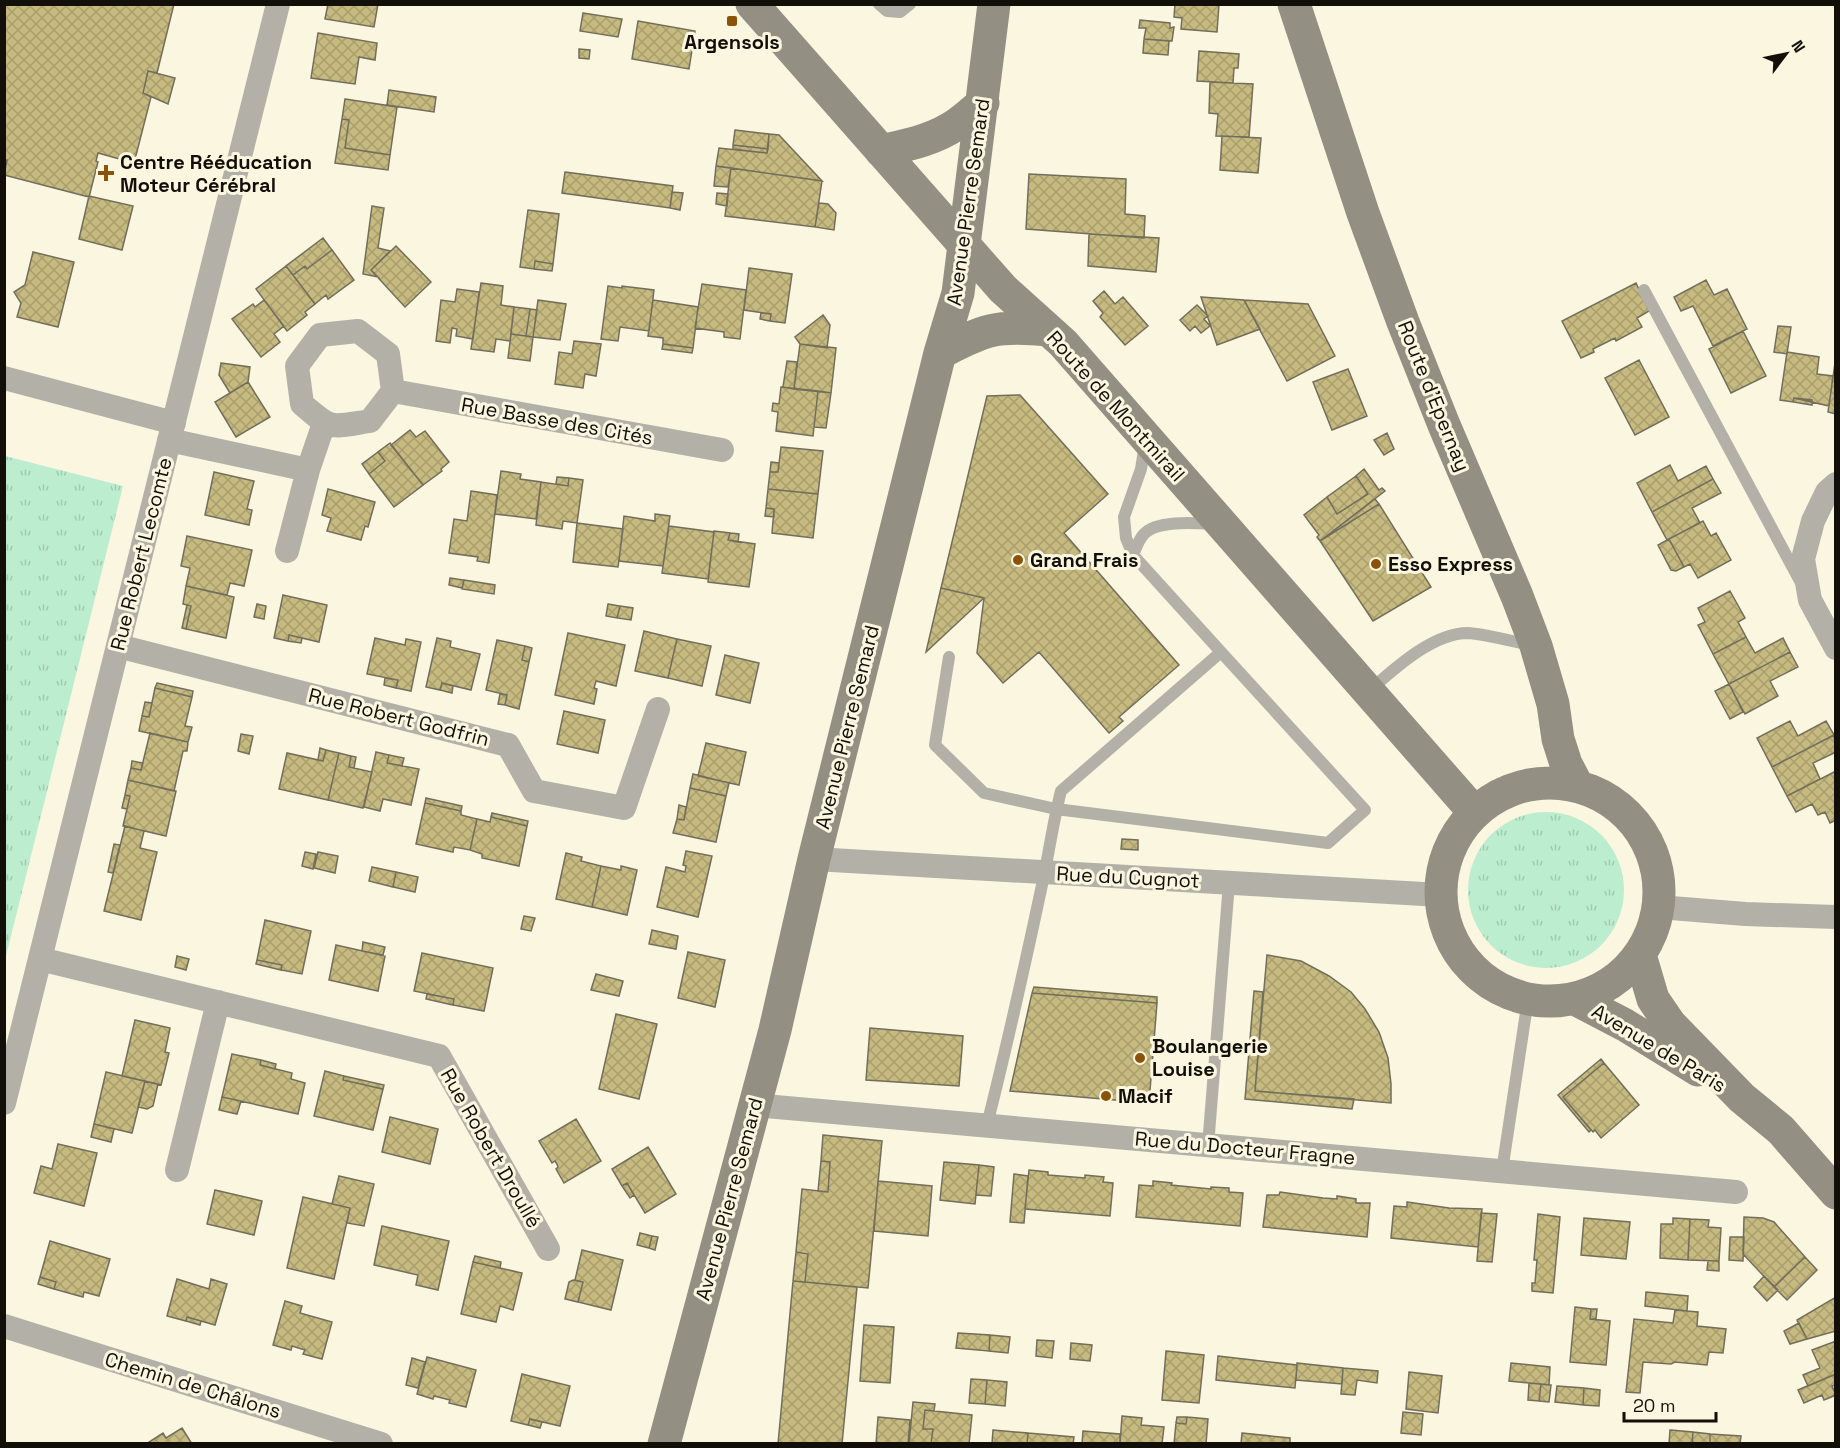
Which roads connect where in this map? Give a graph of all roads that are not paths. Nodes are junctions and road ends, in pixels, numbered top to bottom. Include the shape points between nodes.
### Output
1 (278, 4) edge
2 (752, 4) edge
3 (879, 4) edge
4 (910, 4) edge
5 (994, 4) edge
6 (1294, 4) edge
7 (982, 103) junction
8 (881, 151) junction
9 (964, 245) junction
10 (1644, 290) dead end
11 (1048, 330) junction
12 (940, 353) junction
13 (4, 378) edge
14 (393, 391) junction
15 (324, 423) junction
16 (172, 431) junction
17 (1146, 437) junction
18 (722, 450) dead end
19 (308, 470) junction
20 (1836, 484) edge
21 (1221, 524) junction
22 (287, 551) dead end
23 (1133, 555) junction
24 (1810, 600) junction
25 (118, 646) junction
26 (1536, 646) junction
27 (1836, 648) edge
28 (1221, 652) junction
29 (949, 657) dead end
30 (1368, 691) junction
31 (658, 709) dead end
32 (1576, 785) junction
33 (1056, 809) junction
34 (1475, 813) junction
35 (814, 859) junction
36 (1045, 873) junction
37 (1229, 883) junction
38 (1441, 895) junction
39 (1659, 907) junction
40 (1836, 917) edge
41 (1640, 954) junction
42 (40, 959) junction
43 (1528, 999) junction
44 (1575, 999) junction
45 (218, 1002) junction
46 (1742, 1098) junction
47 (4, 1103) edge
48 (754, 1105) junction
49 (987, 1125) junction
50 (1208, 1146) junction
51 (177, 1170) dead end
52 (1502, 1172) junction
53 (1736, 1192) dead end
54 (1836, 1193) edge
55 (548, 1249) dead end
56 (4, 1326) edge
57 (380, 1443) edge
58 (664, 1443) edge

1 - 16 street, Rue Robert Lecomte
2 - 8 main road, Route de Montmirail
3 - 4 lane via 887,11 900,12
5 - 7 main road, Avenue Pierre Semard
6 - 26 main road, Route d'Epernay via 1403,322
7 - 8 main road via 940,134
7 - 9 main road, Avenue Pierre Semard
8 - 9 main road, Route de Montmirail
9 - 11 main road, Route de Montmirail via 1003,289
9 - 12 main road, Avenue Pierre Semard via 958,293
10 - 24 lane
11 - 12 main road via 998,328
11 - 17 main road, Route de Montmirail
12 - 35 main road, Avenue Pierre Semard
13 - 16 street
14 - 15 street via 370,422 332,426
14 - 15 street via 388,354 365,336 358,331 320,336 297,366 302,404
14 - 18 street, Rue Basse des Cités
15 - 19 street
16 - 19 street
16 - 25 street, Rue Robert Lecomte
17 - 21 main road, Route de Montmirail
17 - 23 lane via 1141,469 1124,517
19 - 22 street
20 - 24 street via 1827,492 1813,521 1803,559
21 - 23 lane via 1187,523 1146,531
21 - 30 main road, Route de Montmirail
23 - 28 lane
24 - 27 street
25 - 31 street, Rue Robert Godfrin via 508,745 534,791 624,808
25 - 42 street, Rue Robert Lecomte
26 - 30 lane via 1468,633 1443,638 1405,659
26 - 32 main road, Route d'Epernay via 1553,704 1558,739
28 - 33 lane via 1060,791
28 - 33 lane via 1365,810 1328,843
29 - 33 lane via 935,745 984,793
30 - 34 main road, Route de Montmirail
32 - 34 main road via 1532,784 1507,791
32 - 39 main road via 1603,795 1629,816 1648,843 1658,874
33 - 36 lane
34 - 38 main road via 1456,837 1444,864
35 - 36 street, Rue du Cugnot
35 - 48 main road, Avenue Pierre Semard
36 - 37 street, Rue du Cugnot
36 - 49 lane
37 - 38 street, Rue du Cugnot
37 - 50 lane
38 - 43 main road via 1448,930 1466,962 1494,986
39 - 40 street
39 - 41 main road
41 - 44 main road via 1600,990
41 - 46 main road, Avenue de Paris via 1653,999 1670,1023
42 - 45 street, Rue Robert Droullé
42 - 47 street, Rue Robert Lecomte
43 - 44 main road
43 - 52 lane
44 - 46 main road, Avenue de Paris via 1625,1025
45 - 51 street
45 - 55 street, Rue Robert Droullé via 439,1056
46 - 54 main road, Avenue de Paris via 1781,1130
48 - 49 street, Rue du Docteur Fragne
48 - 58 main road, Avenue Pierre Semard
49 - 50 street, Rue du Docteur Fragne
50 - 52 street, Rue du Docteur Fragne
52 - 53 street, Rue du Docteur Fragne
56 - 57 street, Chemin de Châlons

